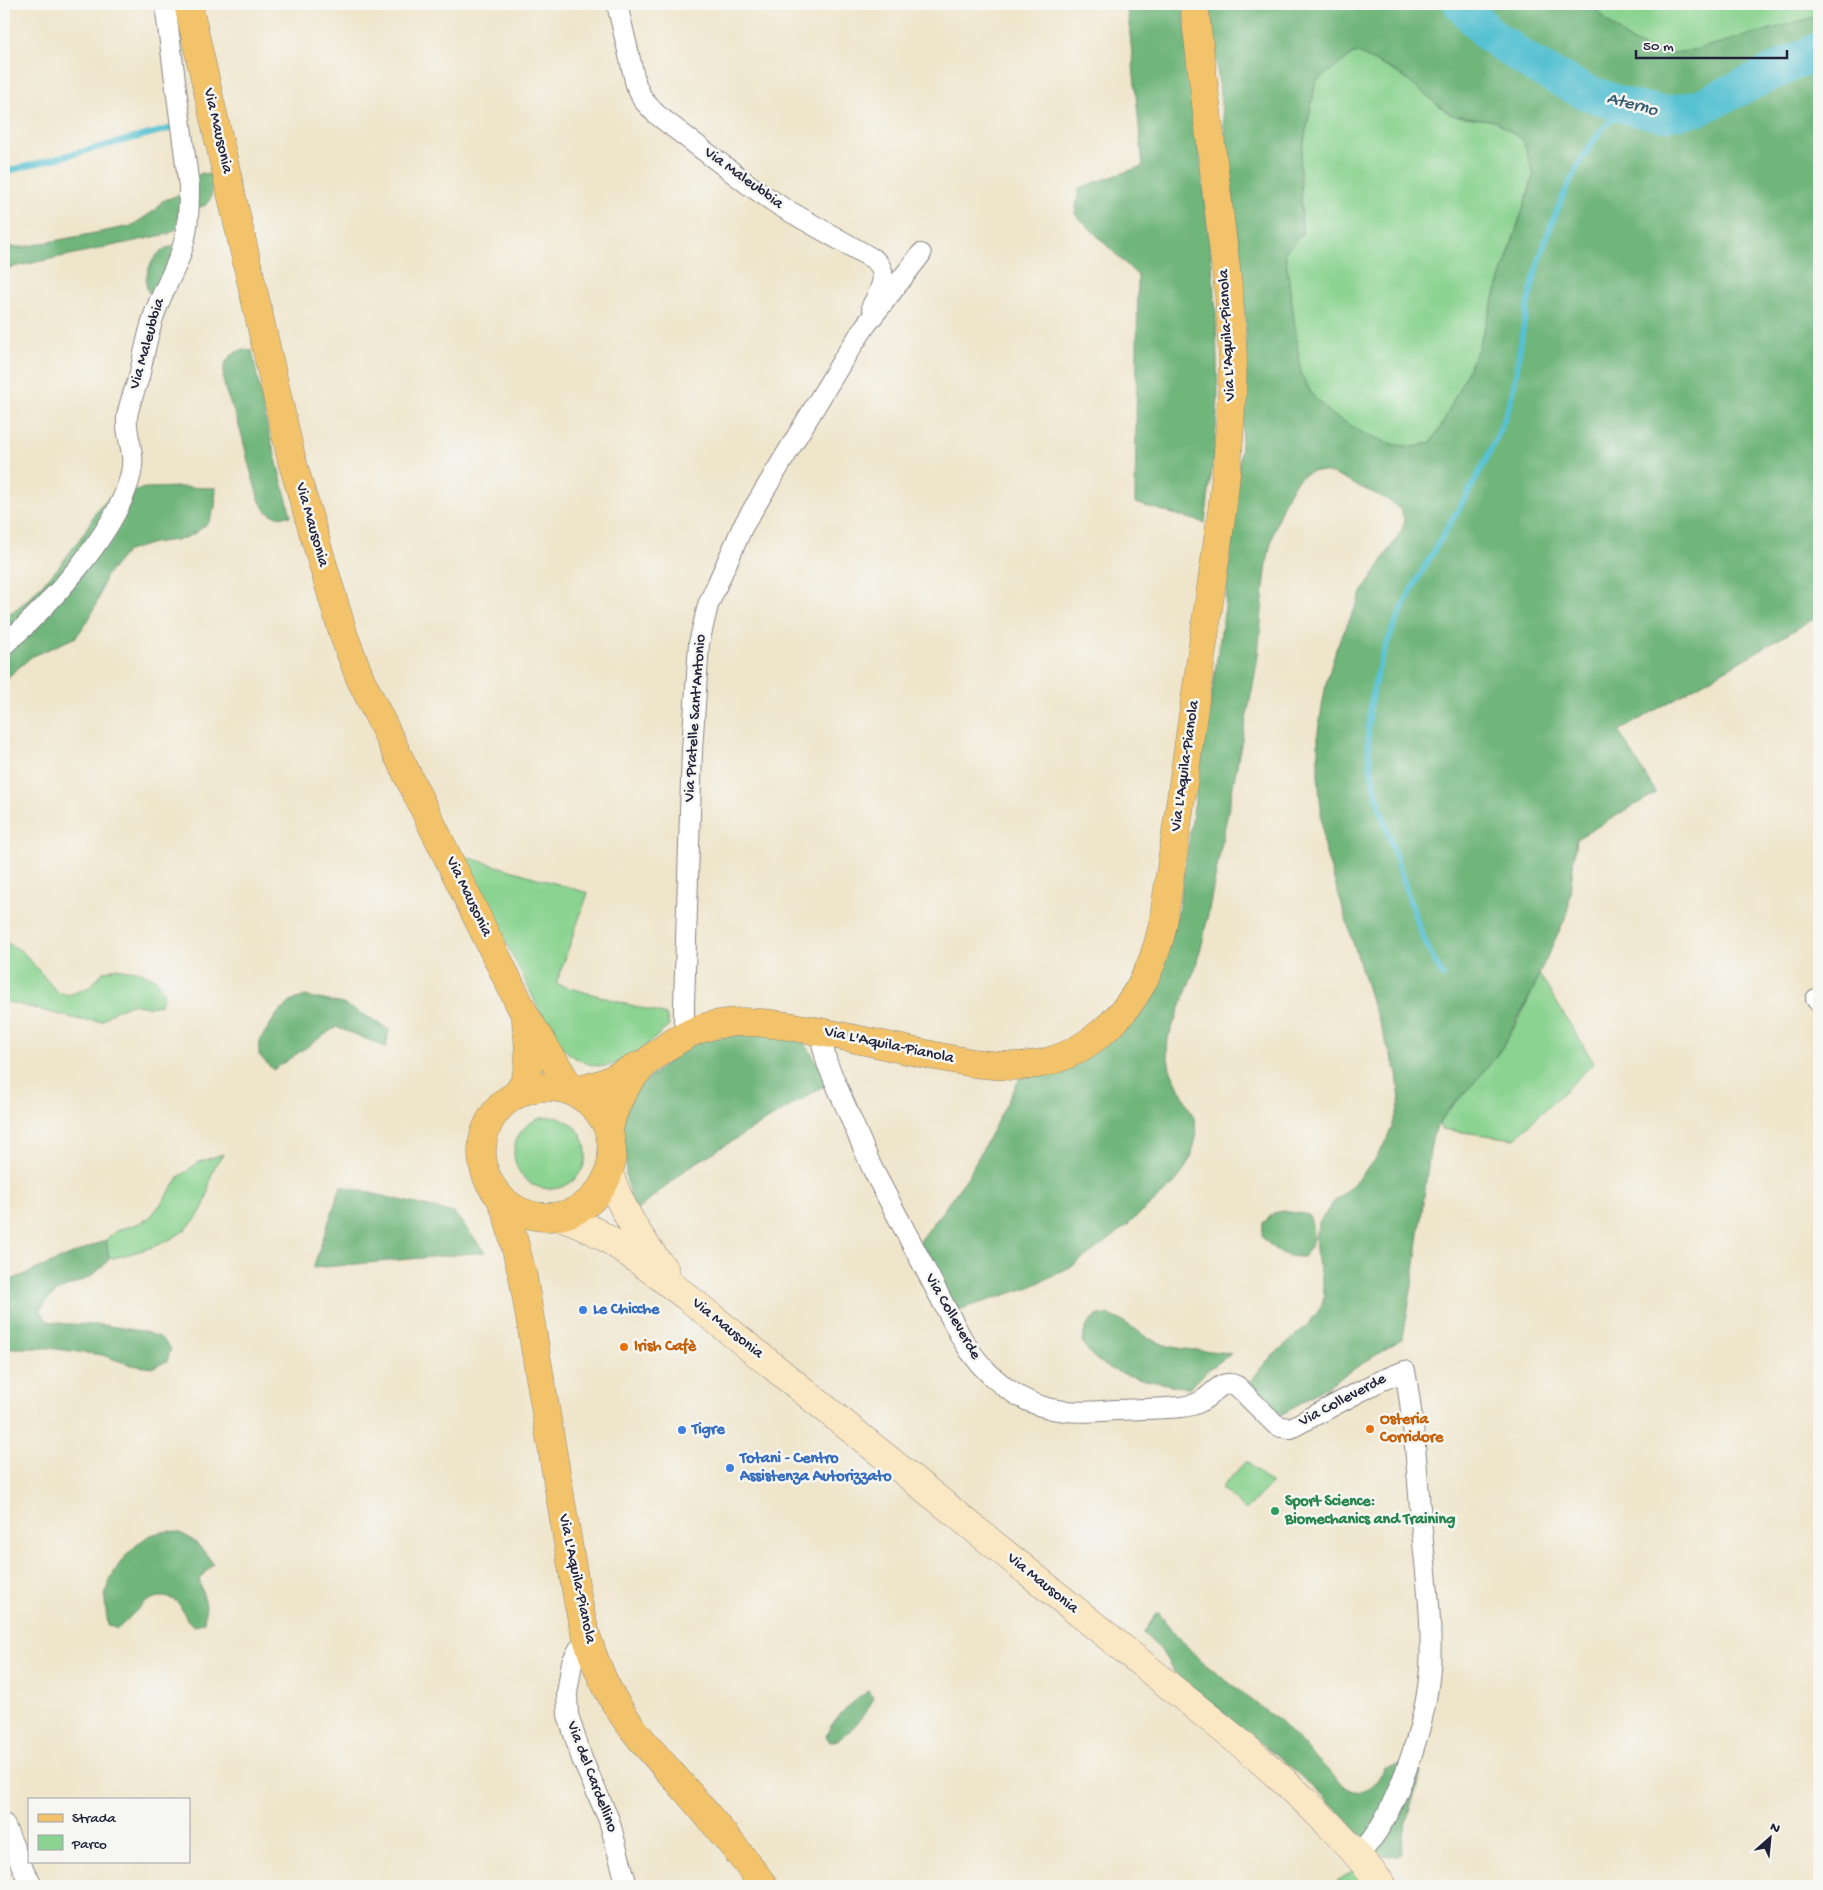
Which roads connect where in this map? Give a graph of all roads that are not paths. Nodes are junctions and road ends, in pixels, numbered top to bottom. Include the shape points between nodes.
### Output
1 (165, 4) edge
2 (188, 4) edge
3 (617, 4) edge
4 (1194, 4) edge
5 (921, 254) dead end
6 (866, 325) junction
7 (4, 644) edge
8 (525, 1015) junction
9 (819, 1031) junction
10 (688, 1033) junction
11 (644, 1063) junction
12 (574, 1092) junction
13 (516, 1095) junction
14 (609, 1129) junction
15 (609, 1173) junction
16 (500, 1197) junction
17 (556, 1216) junction
18 (523, 1278) junction
19 (686, 1296) junction
20 (589, 1644) junction
21 (4, 1824) edge
22 (1358, 1855) junction
23 (34, 1886) edge
24 (627, 1886) edge
25 (764, 1886) edge
26 (1383, 1886) edge

1 - 7 street, Via Maleubbia via 189,187 189,209 185,239 153,316 128,412 127,428 133,454 131,475 116,512 86,557 43,608
2 - 8 main road, Via Mausonia via 292,461 344,636 360,678
3 - 6 street, Via Maleubbia via 636,85 643,100 656,114 780,206 872,257 878,264 883,273 882,284 864,322
4 - 9 main road, Via L'Aquila-Pianola via 1229,294 1232,393 1220,521 1163,924 1153,962 1132,1002 1108,1028 1069,1054 1043,1062 1019,1065 967,1062
5 - 6 street, Via Pratelle Sant'Antonio
6 - 10 street, Via Pratelle Sant'Antonio via 744,526 717,583 703,624 692,750 684,1004
8 - 12 main road, Via Mausonia
8 - 13 main road, Via Mausonia via 528,1066 525,1081
9 - 10 main road, Via L'Aquila-Pianola via 736,1022 707,1026
9 - 22 street, Via Colleverde via 827,1063 866,1156 961,1337 985,1370 1022,1398 1067,1412 1181,1408 1197,1404 1220,1385 1230,1383 1284,1429 1405,1371 1416,1455 1429,1623 1429,1675 1422,1718 1404,1776 1384,1820
10 - 11 main road, Via L'Aquila-Pianola
11 - 12 main road, Via L'Aquila-Pianola
11 - 14 main road, Via L'Aquila-Pianola via 622,1093
12 - 13 main road via 544,1087
12 - 14 main road via 593,1105
13 - 16 main road via 501,1105 486,1130 483,1142 484,1166
14 - 15 main road via 613,1154
15 - 17 main road via 591,1200 576,1211
15 - 19 main road, Via Mausonia via 620,1204 638,1235
16 - 17 main road via 526,1213
16 - 18 main road, Via L'Aquila-Pianola
17 - 18 main road, Via L'Aquila-Pianola via 537,1236 527,1257
17 - 19 main road, Via Mausonia via 596,1232
18 - 20 main road, Via L'Aquila-Pianola via 577,1595
19 - 22 main road, Via Mausonia via 1239,1742 1314,1808
20 - 24 street, Via del Cardellino via 578,1650 572,1662 567,1692 568,1715 582,1759 604,1806
20 - 25 main road, Via L'Aquila-Pianola via 605,1684 628,1722
21 - 23 street
22 - 26 main road, Via Mausonia

